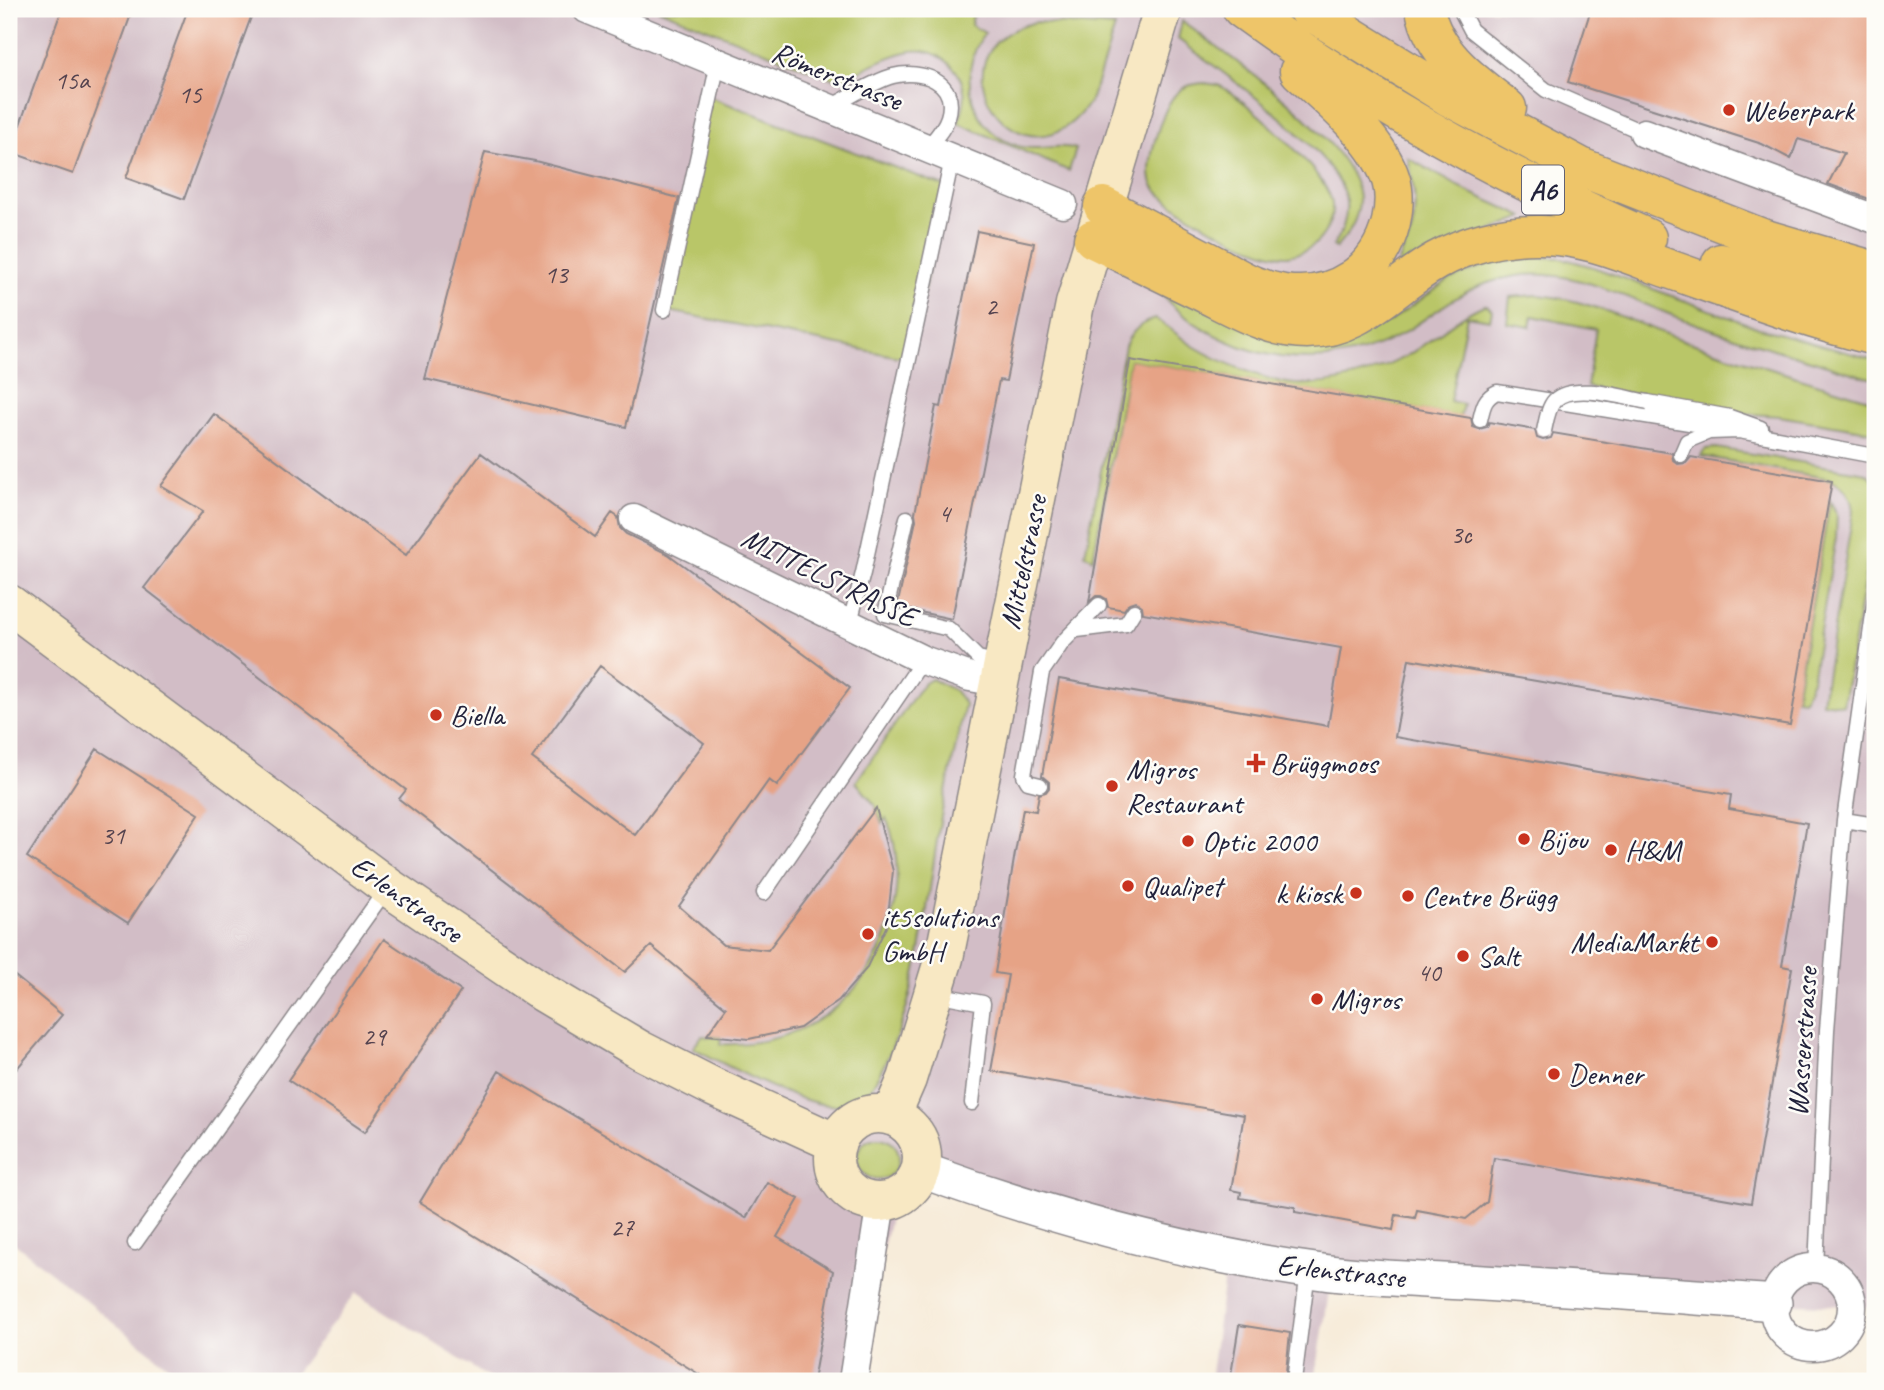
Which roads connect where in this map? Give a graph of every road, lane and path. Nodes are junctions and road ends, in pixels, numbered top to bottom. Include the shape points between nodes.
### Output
1 (587, 9) edge
2 (1163, 9) edge
3 (1234, 9) edge
4 (1242, 9) edge
5 (1307, 9) edge
6 (1425, 9) edge
7 (1460, 9) edge
8 (718, 63) junction
9 (827, 108) junction
10 (1644, 133) joint
11 (939, 154) junction
12 (1583, 168) junction
13 (1063, 204) dead end
14 (1875, 219) edge
15 (1098, 223) junction
16 (1875, 271) edge
17 (1214, 281) junction
18 (1875, 304) edge
19 (664, 310) dead end
20 (1875, 336) edge
21 (1480, 420) dead end
22 (1544, 431) dead end
23 (1739, 431) junction
24 (1801, 443) junction
25 (1681, 455) dead end
26 (1875, 456) edge
27 (907, 518) dead end
28 (634, 519) dead end
29 (1875, 600) edge
30 (9, 604) edge
31 (1099, 606) dead end
32 (1134, 611) dead end
33 (850, 622) junction
34 (1077, 630) junction
35 (923, 660) junction
36 (1001, 673) junction
37 (1040, 785) dead end
38 (1844, 820) junction
39 (1875, 825) edge
40 (388, 887) junction
41 (764, 893) dead end
42 (935, 994) junction
43 (972, 1103) dead end
44 (891, 1116) junction
45 (836, 1143) junction
46 (920, 1170) junction
47 (881, 1202) junction
48 (135, 1244) dead end
49 (1816, 1267) junction
50 (1309, 1269) junction
51 (1774, 1303) junction
52 (1864, 1306) edge
53 (853, 1381) edge
54 (1294, 1381) edge

1 - 8 street, Römerstrasse
2 - 15 main road, Mittelstrasse
3 - 17 highway via 1352,121 1391,179 1394,211 1377,256 1342,287 1314,296
4 - 18 highway, A6 via 1424,129 1585,210 1706,259
5 - 12 highway, A6 via 1451,98
6 - 12 highway via 1437,42 1451,61
7 - 10 lane via 1471,30 1546,90
8 - 9 street, Römerstrasse
8 - 19 lane
9 - 11 street, Römerstrasse
9 - 11 lane via 891,77 929,76 948,93 950,107
10 - 14 street
11 - 13 street, Römerstrasse
11 - 33 lane via 863,573
12 - 16 highway, A6 via 1762,238
15 - 17 highway
15 - 36 main road, Mittelstrasse via 1075,304
17 - 20 highway via 1272,323 1305,329 1329,327 1355,317 1433,263 1469,245 1500,237 1558,235
21 - 23 lane via 1484,402 1497,392
22 - 24 lane, bridge via 1554,401 1588,391 1730,417
23 - 24 lane
23 - 25 lane via 1709,432 1687,441
24 - 26 lane
27 - 36 lane via 885,614 949,629
28 - 33 street, MITTELSTRASSE
29 - 38 lane, Wasserstrasse
30 - 40 main road, Erlenstrasse
31 - 34 lane
32 - 34 lane via 1126,624
33 - 35 street, MITTELSTRASSE
34 - 37 lane via 1046,664 1040,679 1024,775 1028,782
35 - 36 street, MITTELSTRASSE via 970,677
35 - 41 lane
36 - 42 main road, Mittelstrasse
38 - 39 lane
38 - 49 lane, Wasserstrasse via 1827,1030
40 - 45 main road, Erlenstrasse via 544,993 629,1043
40 - 48 lane
42 - 43 lane via 983,1003
42 - 44 main road, Mittelstrasse
44 - 45 main road via 858,1119
44 - 46 main road via 917,1137
45 - 47 main road via 833,1158 843,1185 860,1198
46 - 47 main road via 904,1194
46 - 50 street, Erlenstrasse via 1125,1235
47 - 53 street
49 - 51 street via 1783,1281
49 - 52 street via 1846,1284
50 - 51 street, Erlenstrasse
50 - 54 lane
51 - 52 street via 1779,1327 1788,1337 1812,1346 1836,1339

